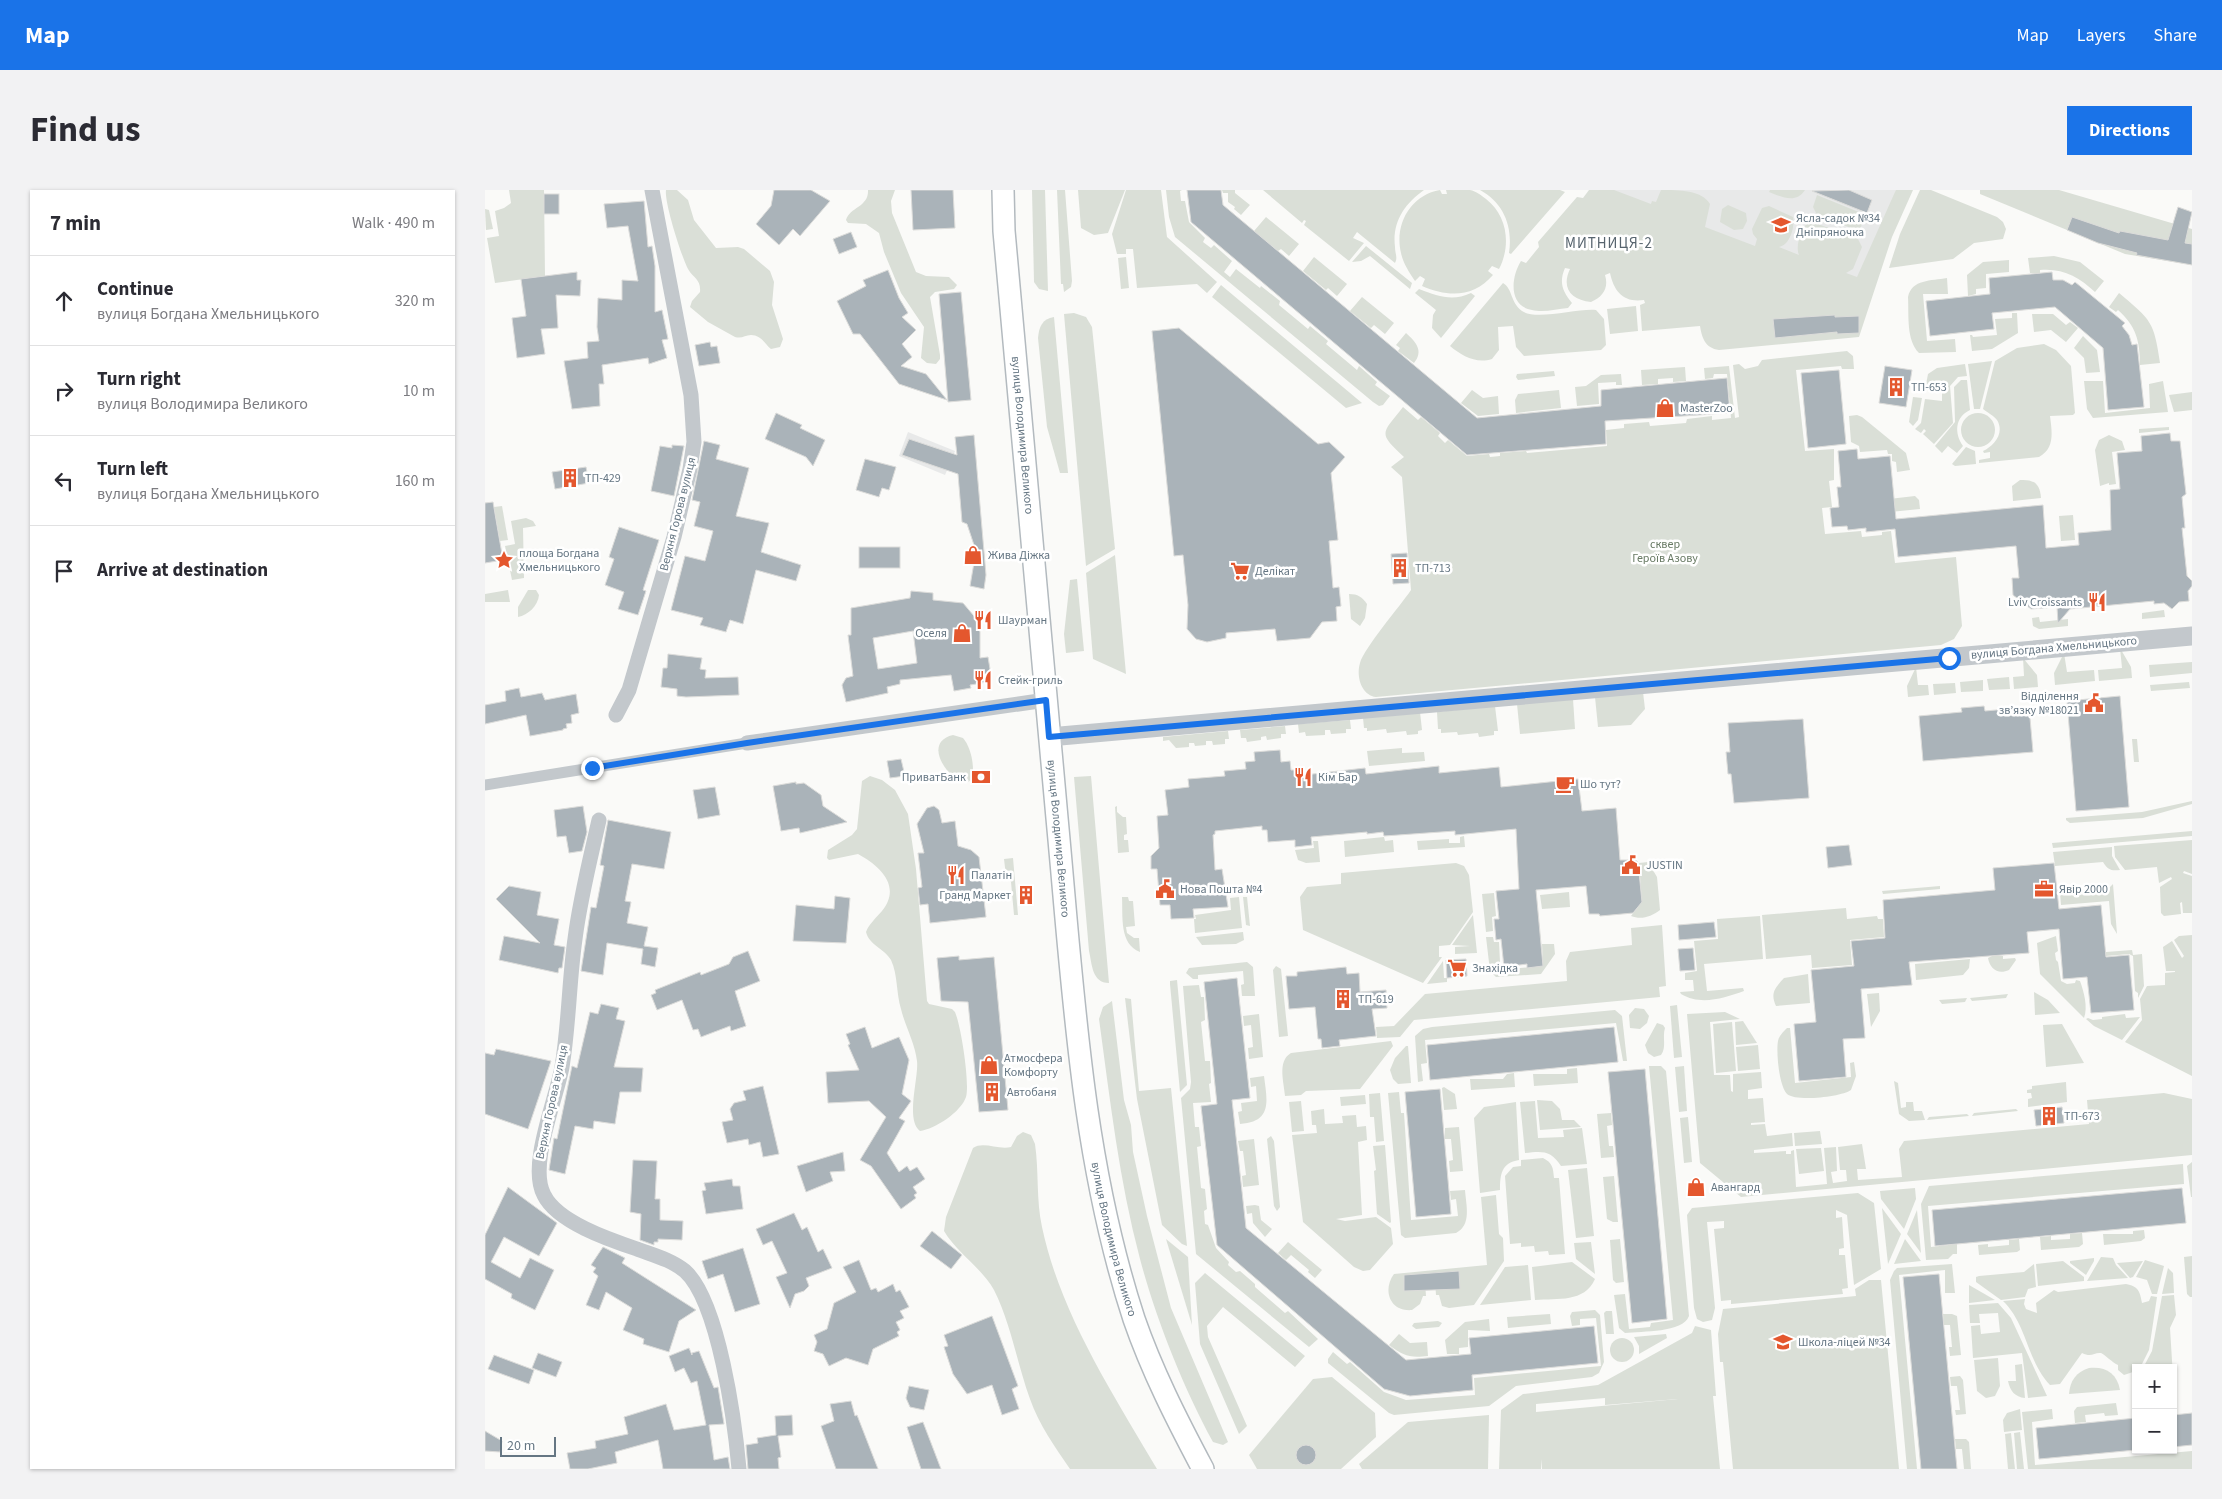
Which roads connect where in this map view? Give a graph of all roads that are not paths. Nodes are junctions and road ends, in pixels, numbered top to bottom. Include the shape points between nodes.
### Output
1 (651, 190) edge
2 (1003, 190) edge
3 (2192, 636) edge
4 (1046, 700) junction
5 (616, 715) dead end
6 (1049, 737) junction
7 (747, 743) joint
8 (485, 785) edge
9 (599, 820) dead end
10 (739, 1469) edge
11 (1203, 1469) edge

1 - 5 street, Верхня Горова вулиця via 691,395 694,442 674,537 631,684
2 - 4 main road, вулиця Володимира Великого
3 - 6 street, вулиця Богдана Хмельницького
4 - 6 main road, вулиця Володимира Великого
4 - 7 street
6 - 11 main road, вулиця Володимира Великого via 1079,1054 1102,1193 1136,1323 1159,1381
7 - 8 street
9 - 10 street, Верхня Горова вулиця via 577,925 565,1045 540,1158 539,1184 548,1203 562,1215 671,1262 695,1284 706,1307 724,1368

